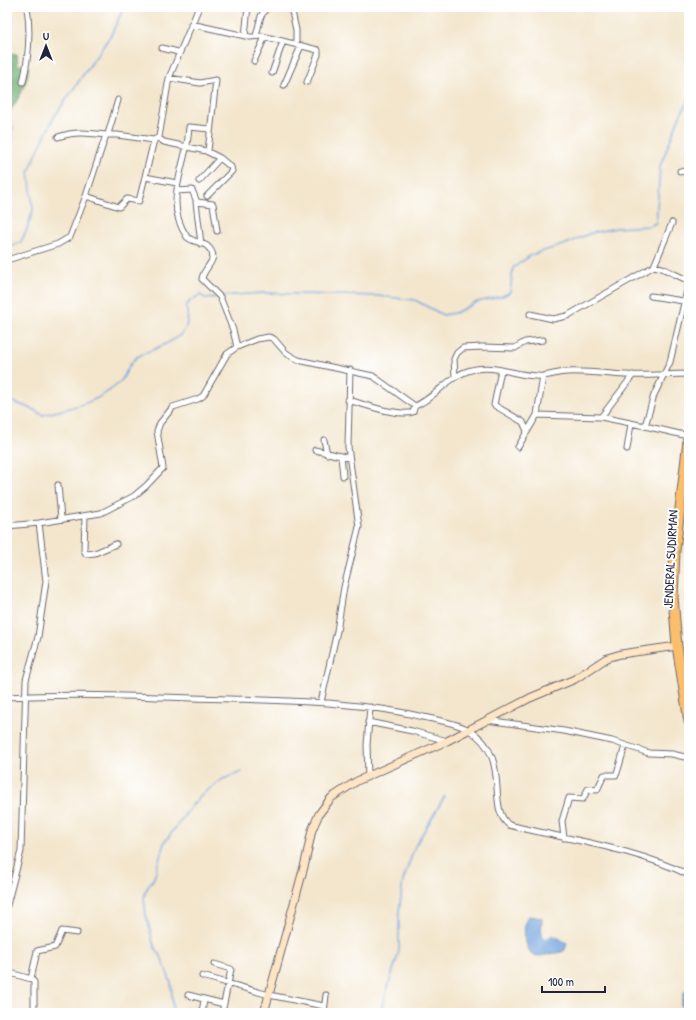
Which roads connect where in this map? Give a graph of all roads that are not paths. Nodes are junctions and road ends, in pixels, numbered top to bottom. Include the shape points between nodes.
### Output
1 (27, 7) edge
2 (199, 7) edge
3 (248, 7) edge
4 (268, 7) edge
5 (291, 7) edge
6 (191, 24) junction
7 (245, 36) junction
8 (256, 36) junction
9 (265, 37) junction
10 (283, 41) junction
11 (298, 45) junction
12 (162, 48) dead end
13 (178, 52) junction
14 (254, 61) dead end
15 (272, 73) dead end
16 (169, 78) junction
17 (23, 82) dead end
18 (307, 82) dead end
19 (284, 85) dead end
20 (118, 100) dead end
21 (210, 128) junction
22 (107, 135) junction
23 (58, 138) dead end
24 (156, 139) junction
25 (187, 147) junction
26 (208, 151) junction
27 (220, 158) junction
28 (680, 171) dead end
29 (689, 173) edge
30 (145, 176) junction
31 (199, 180) dead end
32 (177, 183) junction
33 (177, 191) junction
34 (86, 196) junction
35 (207, 196) dead end
36 (196, 202) junction
37 (672, 224) dead end
38 (217, 231) dead end
39 (201, 244) junction
40 (7, 260) edge
41 (654, 266) junction
42 (689, 282) edge
43 (650, 296) dead end
44 (683, 302) junction
45 (530, 314) dead end
46 (543, 340) dead end
47 (237, 347) junction
48 (350, 370) junction
49 (501, 370) junction
50 (689, 374) edge
51 (633, 375) junction
52 (543, 376) junction
53 (662, 376) junction
54 (455, 377) junction
55 (348, 400) junction
56 (415, 406) junction
57 (537, 415) junction
58 (601, 417) junction
59 (631, 424) junction
60 (645, 426) junction
61 (528, 431) junction
62 (689, 434) edge
63 (324, 440) dead end
64 (518, 447) dead end
65 (627, 449) dead end
66 (315, 450) dead end
67 (327, 454) junction
68 (341, 456) junction
69 (349, 458) junction
70 (343, 476) dead end
71 (689, 477) edge
72 (58, 485) dead end
73 (85, 516) junction
74 (61, 519) junction
75 (39, 523) junction
76 (7, 526) edge
77 (116, 544) dead end
78 (676, 646) junction
79 (689, 691) edge
80 (26, 696) junction
81 (7, 697) edge
82 (321, 702) junction
83 (370, 707) junction
84 (487, 720) junction
85 (368, 722) junction
86 (689, 722) edge
87 (469, 730) junction
88 (448, 741) junction
89 (625, 746) junction
90 (689, 758) edge
91 (368, 776) junction
92 (564, 838) junction
93 (689, 875) edge
94 (7, 905) edge
95 (77, 933) dead end
96 (214, 964) dead end
97 (7, 972) edge
98 (202, 976) dead end
99 (31, 979) junction
100 (227, 983) junction
101 (188, 995) dead end
102 (269, 995) junction
103 (326, 996) dead end
104 (204, 1000) junction
105 (224, 1004) junction
106 (324, 1006) junction
107 (34, 1013) edge
108 (202, 1013) edge
109 (222, 1013) edge
110 (264, 1013) edge
111 (324, 1013) edge

1 - 17 street via 30,45
2 - 6 street
3 - 7 street
4 - 8 street via 260,16
5 - 11 street
6 - 7 street
6 - 13 street
7 - 8 street
8 - 9 street
9 - 10 street
9 - 14 street
10 - 11 street
10 - 15 street
11 - 18 street via 318,52
11 - 19 street
12 - 13 street
13 - 16 street
16 - 21 street via 200,83 216,80
16 - 24 street via 161,132
20 - 22 street
21 - 25 street via 190,128
21 - 26 street
22 - 23 street via 86,132
22 - 24 street
22 - 34 street
24 - 25 street
24 - 30 street
25 - 26 street
25 - 32 street
26 - 27 street
27 - 31 street
27 - 35 street via 232,171
28 - 29 street
30 - 32 street
30 - 34 street via 139,201 127,199 119,207
32 - 33 street
33 - 36 street via 192,190
33 - 39 street via 177,213 183,231 189,239
34 - 40 street via 67,240
36 - 38 street via 213,204
36 - 39 street
37 - 41 street
39 - 47 street via 208,247 213,257 202,277 203,281 220,296
41 - 42 street
41 - 45 street via 567,316 553,319
42 - 44 street
43 - 44 street
44 - 53 street via 670,362
46 - 54 street via 525,342 515,348 465,348 454,356
47 - 48 street via 269,337 298,360
47 - 73 street via 226,356 203,396 175,405 160,423 157,433 163,466 159,474 134,496 105,511
48 - 55 street
48 - 56 street via 378,379
49 - 52 street
49 - 54 street via 475,369
49 - 61 street via 494,405 523,422
50 - 53 street
51 - 52 street via 586,371 558,372
51 - 53 street
51 - 58 street
52 - 57 street
53 - 60 street
54 - 56 street
55 - 56 street via 410,413
55 - 69 street
57 - 58 street
57 - 61 street
58 - 59 street
59 - 60 street
59 - 65 street
60 - 62 street
61 - 64 street
62 - 78 highway via 674,570
63 - 67 street
66 - 67 street
67 - 68 street
68 - 69 street
68 - 70 street
69 - 82 street via 359,527
71 - 79 highway, JENDERAL SUDIRMAN via 680,552 678,597
72 - 74 street
73 - 74 street
73 - 77 street via 86,554
74 - 75 street
75 - 76 street
75 - 80 street via 46,581 38,637 26,680
78 - 84 street via 608,658 575,679
78 - 86 highway
80 - 81 street
80 - 82 street via 106,695
80 - 94 street via 21,851
82 - 83 street
83 - 85 street
83 - 87 street via 416,715
84 - 87 street
84 - 89 street via 564,731
85 - 88 street
85 - 91 street
87 - 88 street
87 - 92 street via 484,744 494,760 499,810 504,820 509,825
88 - 91 street
89 - 90 street via 649,753
89 - 92 street via 616,775 604,775 597,790 588,788 583,799 569,798 562,821
91 - 102 street via 338,793 319,814 312,830
92 - 93 street via 632,852
95 - 99 street via 62,931 55,947 38,951
96 - 100 street via 231,969
97 - 99 street
98 - 100 street
99 - 107 street via 35,987
100 - 102 street
100 - 105 street
101 - 104 street
102 - 106 street
102 - 110 street
103 - 106 street
104 - 105 street
104 - 108 street
105 - 109 street
106 - 111 street

